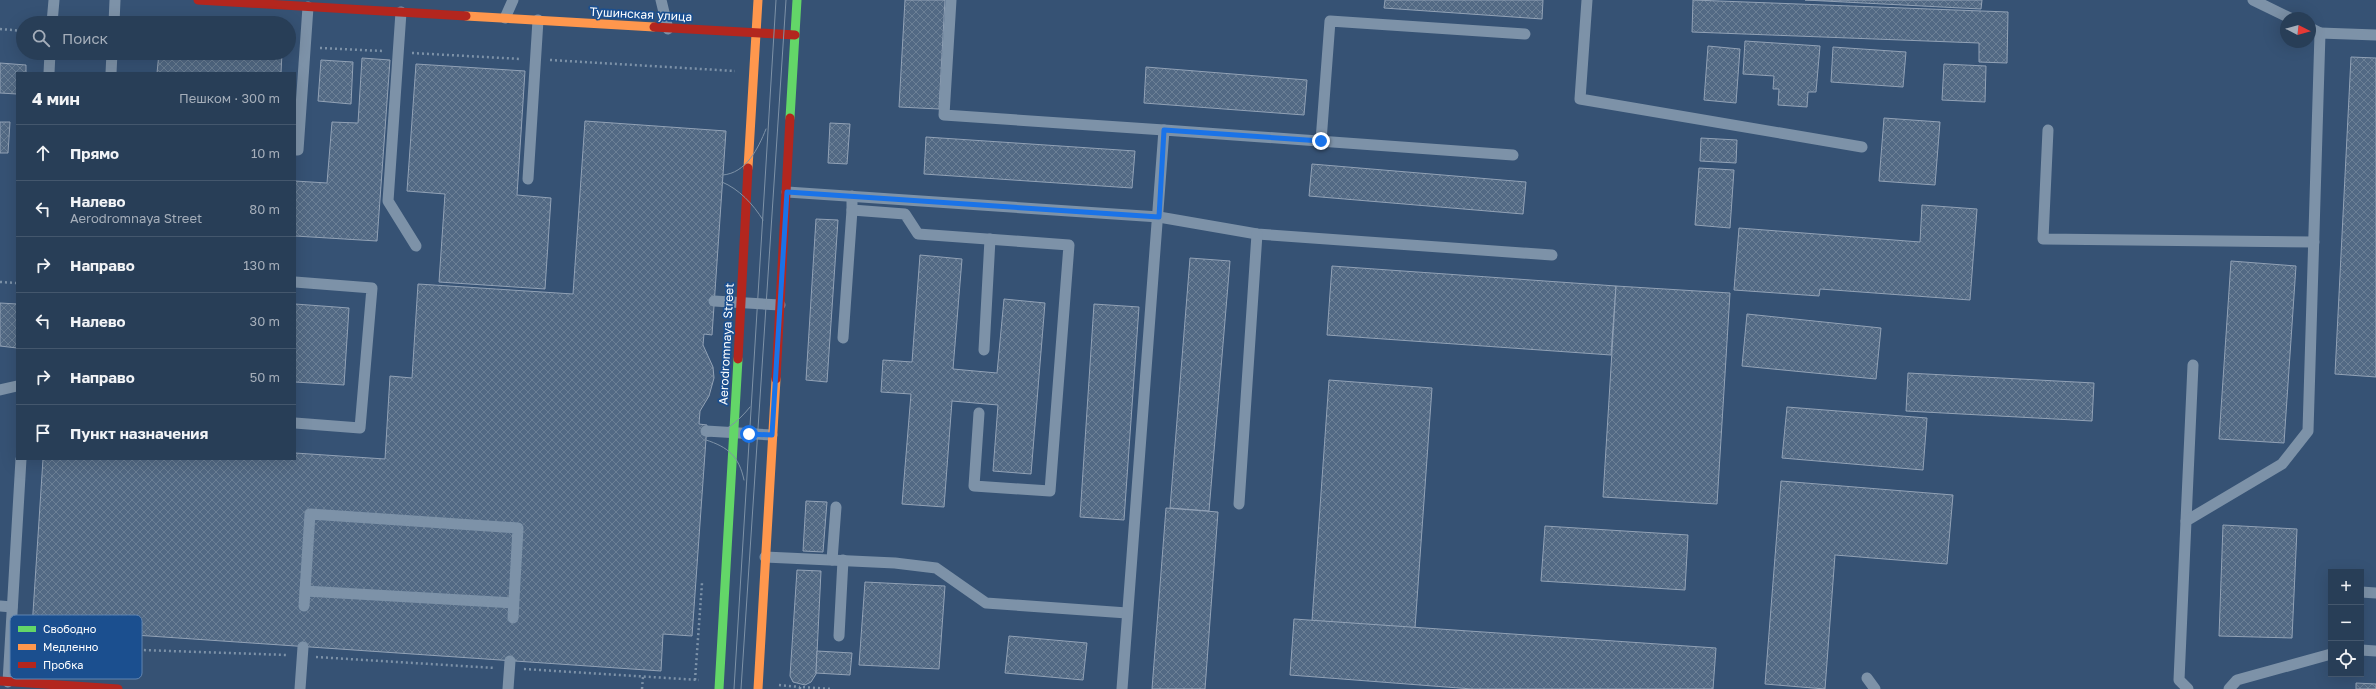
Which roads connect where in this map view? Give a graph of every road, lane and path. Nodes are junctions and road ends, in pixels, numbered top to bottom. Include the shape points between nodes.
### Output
1 (54, 0) edge
2 (115, 0) edge
3 (198, 0) edge
4 (512, 0) edge
5 (661, 0) edge
6 (758, 0) edge
7 (798, 0) edge
8 (951, 0) edge
9 (1587, 0) edge
10 (2253, 0) edge
11 (308, 6) junction
12 (401, 12) junction
13 (2280, 13) edge
14 (53, 16) edge
15 (114, 16) edge
16 (505, 18) junction
17 (538, 20) junction
18 (0, 29) edge
19 (668, 29) junction
20 (16, 30) edge
21 (2316, 31) edge
22 (756, 33) junction
23 (2320, 33) junction
24 (1525, 34) dead end
25 (795, 35) junction
26 (2376, 35) edge
27 (305, 46) junction
28 (398, 52) junction
29 (49, 60) edge
30 (112, 60) edge
31 (536, 60) junction
32 (739, 71) dead end
33 (48, 72) edge
34 (111, 72) edge
35 (1164, 130) junction
36 (2048, 130) dead end
37 (1321, 141) junction
38 (1862, 146) dead end
39 (296, 150) edge
40 (1513, 155) dead end
41 (528, 179) dead end
42 (787, 192) junction
43 (852, 196) junction
44 (852, 210) junction
45 (1159, 217) junction
46 (1257, 234) junction
47 (990, 239) junction
48 (2314, 242) junction
49 (416, 246) dead end
50 (1552, 255) dead end
51 (0, 282) edge
52 (296, 282) edge
53 (16, 283) edge
54 (714, 301) dead end
55 (741, 302) junction
56 (780, 305) junction
57 (843, 338) dead end
58 (984, 350) dead end
59 (2193, 365) dead end
60 (16, 386) edge
61 (0, 390) edge
62 (979, 413) dead end
63 (296, 423) edge
64 (706, 431) dead end
65 (733, 433) junction
66 (772, 435) junction
67 (21, 460) edge
68 (1239, 504) dead end
69 (836, 507) dead end
70 (2186, 521) junction
71 (766, 557) junction
72 (838, 560) junction
73 (305, 591) junction
74 (2364, 592) edge
75 (2376, 593) edge
76 (514, 603) junction
77 (0, 606) edge
78 (304, 606) dead end
79 (12, 607) junction
80 (1127, 613) junction
81 (12, 615) edge
82 (513, 618) dead end
83 (839, 636) dead end
84 (10, 646) edge
85 (142, 648) edge
86 (2364, 650) edge
87 (302, 651) junction
88 (2376, 651) edge
89 (2328, 655) edge
90 (509, 665) junction
91 (643, 677) junction
92 (1867, 678) dead end
93 (688, 679) dead end
94 (4, 681) edge
95 (118, 689) edge
96 (300, 689) edge
97 (508, 689) edge
98 (642, 689) edge
99 (718, 689) edge
100 (758, 689) edge
101 (800, 689) edge
102 (832, 689) edge
103 (1122, 689) edge
104 (1875, 689) edge
105 (2188, 689) edge
106 (2229, 689) edge

1 - 14 lane
2 - 15 lane
3 - 11 main road, Тушинская улица
4 - 16 lane
5 - 19 lane
6 - 22 main road, Aerodromnaya Street
7 - 25 main road
8 - 35 lane via 944,115
9 - 38 lane via 1580,99
10 - 13 lane
11 - 12 main road, Тушинская улица
11 - 27 lane
12 - 16 main road, Тушинская улица
12 - 28 lane
16 - 17 main road, Тушинская улица
17 - 19 main road, Тушинская улица
17 - 31 lane
18 - 20 path
19 - 22 main road, Тушинская улица
21 - 23 lane
22 - 25 main road, Тушинская улица
22 - 55 main road, Aerodromnaya Street
23 - 26 lane
23 - 48 lane
24 - 37 lane via 1330,21
25 - 42 main road
27 - 28 path
27 - 39 lane
28 - 31 path
28 - 49 lane via 388,201
29 - 33 lane
30 - 34 lane
31 - 32 path
31 - 41 lane
35 - 37 lane
35 - 45 lane
36 - 48 lane via 2043,239
37 - 40 lane
42 - 43 lane
42 - 56 main road
43 - 44 lane
43 - 45 lane
44 - 47 lane via 904,214 918,234
44 - 57 lane
45 - 46 lane
45 - 80 lane
46 - 50 lane
46 - 68 lane
47 - 58 lane
47 - 62 lane via 1069,245 1050,492 974,486
48 - 70 lane via 2308,431 2282,464
51 - 53 path
52 - 63 lane via 372,288 360,428
54 - 55 lane
55 - 56 lane
55 - 65 main road, Aerodromnaya Street
56 - 66 main road
59 - 70 lane
60 - 61 lane
64 - 65 lane
65 - 66 lane
65 - 99 main road, Aerodromnaya Street
66 - 71 main road
67 - 79 lane
69 - 72 lane
70 - 105 lane via 2179,680
71 - 72 lane
71 - 100 main road
72 - 80 lane via 936,568 986,603
72 - 83 lane
73 - 76 lane
73 - 76 lane via 310,514 518,528
73 - 78 lane
74 - 75 lane
76 - 82 lane
77 - 79 lane
79 - 81 lane
80 - 103 lane
84 - 94 lane
85 - 87 path
86 - 88 lane
87 - 90 path
87 - 96 lane
89 - 106 lane via 2237,680
90 - 91 path
90 - 97 lane
91 - 93 path
91 - 98 path
92 - 104 lane
94 - 95 main road
101 - 102 path

